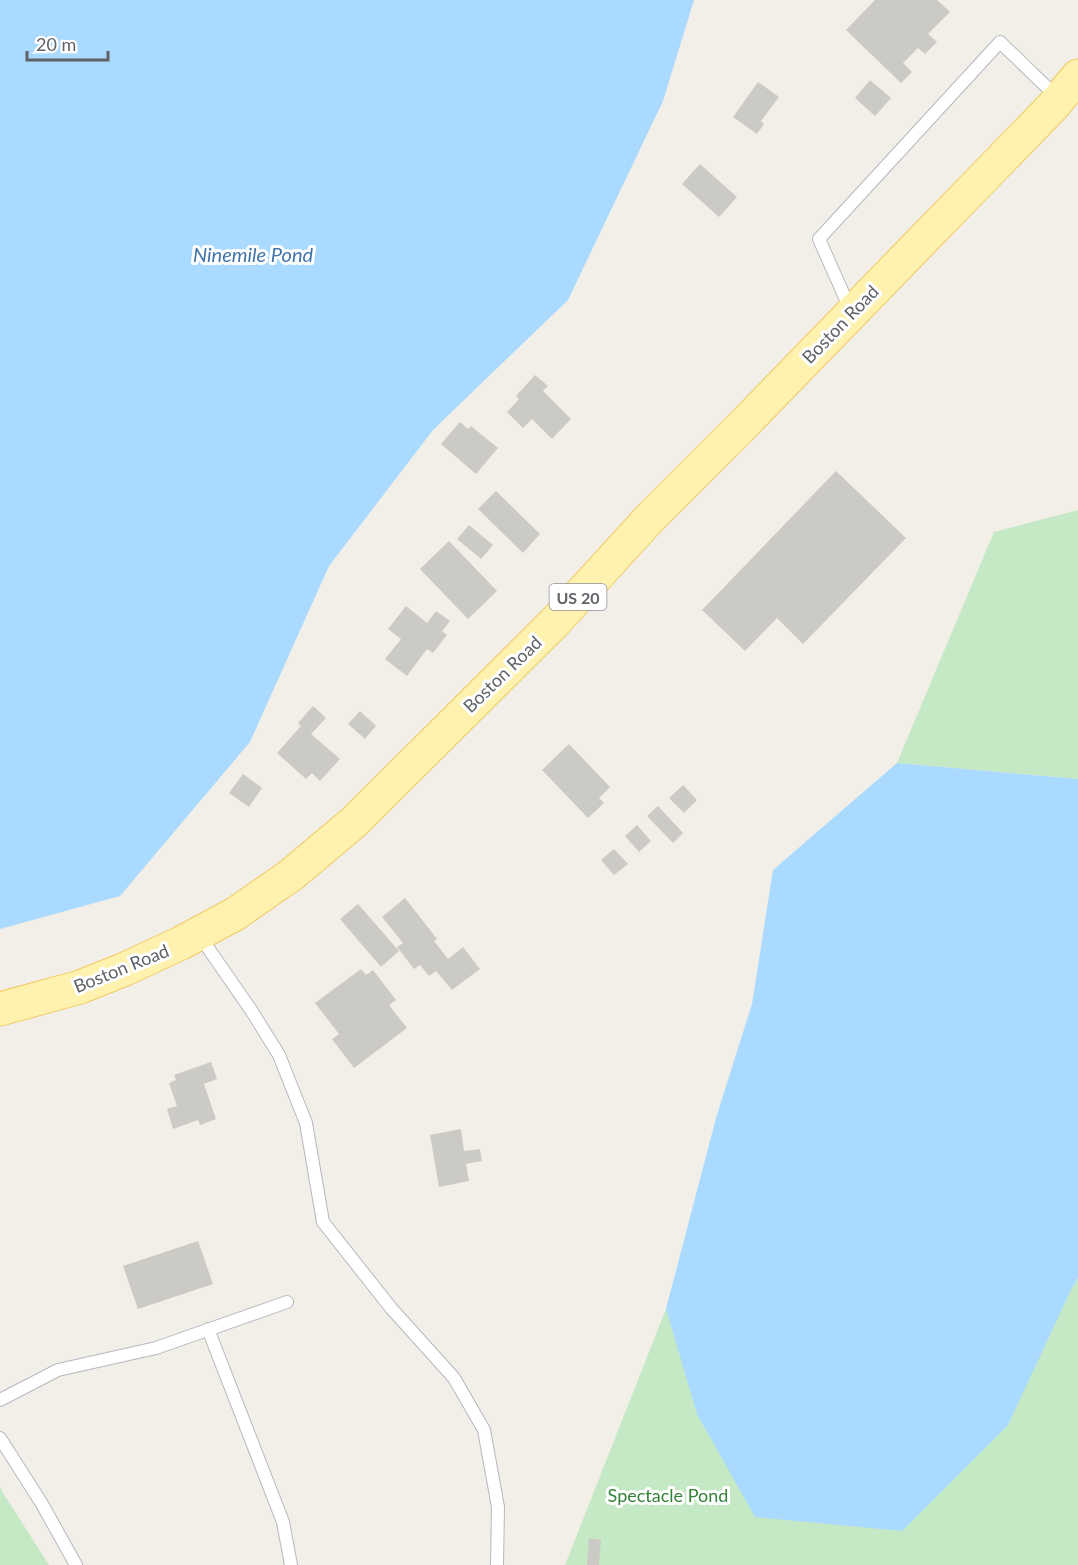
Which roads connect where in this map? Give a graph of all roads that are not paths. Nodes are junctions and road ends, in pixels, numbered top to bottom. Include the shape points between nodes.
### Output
1 (1068, 88) edge
2 (851, 312) junction
3 (198, 934) junction
4 (0, 1009) edge
5 (287, 1302) dead end
6 (208, 1329) junction
7 (0, 1400) edge
8 (0, 1438) edge
9 (76, 1565) edge
10 (291, 1565) edge
11 (496, 1565) edge

1 - 2 main road, Boston Road / US 20
1 - 2 lane via 1000,42 819,239
2 - 3 main road, Boston Road / US 20 via 649,519 554,623 354,822 291,875
3 - 4 main road, Boston Road / US 20 via 80,987
3 - 11 lane via 279,1055 306,1123 323,1222 391,1308 454,1378 483,1430 498,1507
5 - 6 lane
6 - 7 lane via 156,1348 58,1370
6 - 10 lane via 284,1522
8 - 9 lane

